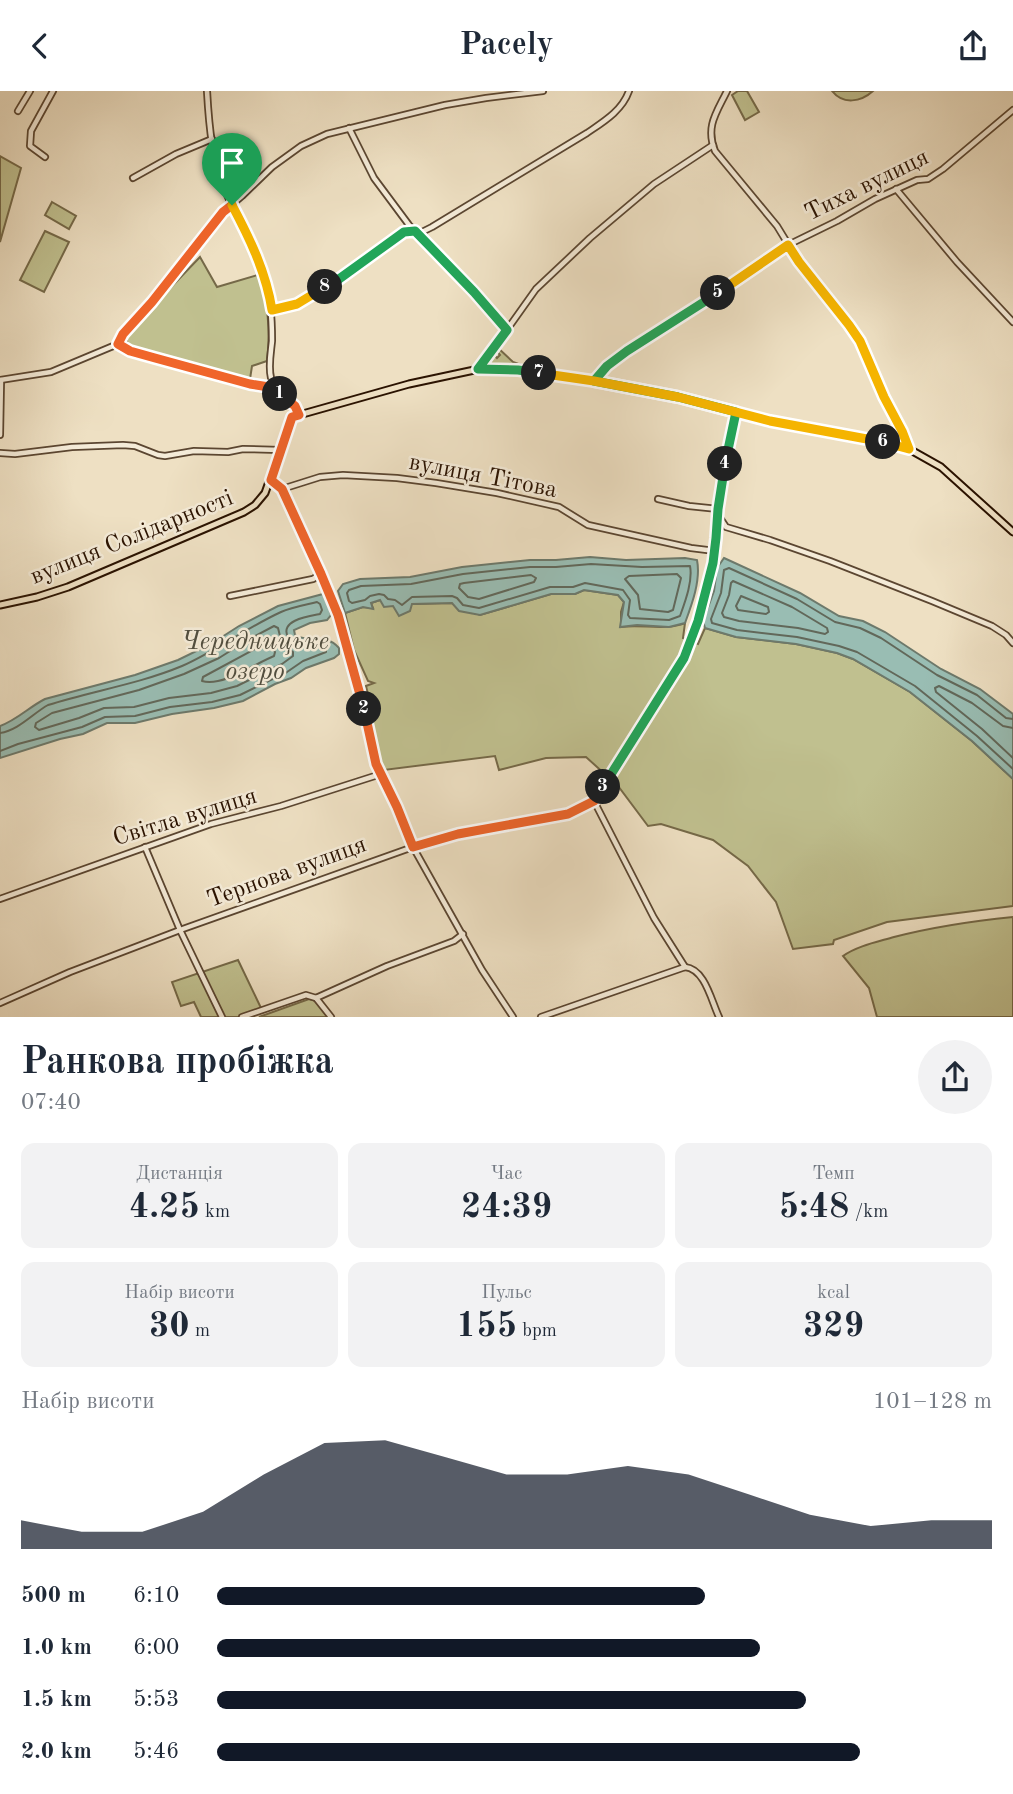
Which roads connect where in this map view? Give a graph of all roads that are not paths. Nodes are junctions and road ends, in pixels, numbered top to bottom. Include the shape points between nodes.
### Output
1 (30, 91) edge
2 (53, 91) edge
3 (207, 91) edge
4 (543, 91) edge
5 (629, 91) edge
6 (727, 91) edge
7 (1013, 110) edge
8 (18, 111) dead end
9 (349, 128) junction
10 (212, 139) junction
11 (713, 145) junction
12 (698, 155) junction
13 (718, 156) junction
14 (45, 157) dead end
15 (133, 179) dead end
16 (896, 189) junction
17 (232, 205) junction
18 (415, 231) junction
19 (788, 245) junction
20 (272, 310) junction
21 (1013, 322) edge
22 (507, 330) junction
23 (118, 344) junction
24 (478, 369) junction
25 (0, 380) edge
26 (594, 381) junction
27 (275, 388) junction
28 (736, 412) junction
29 (299, 415) junction
30 (0, 435) edge
31 (909, 449) junction
32 (280, 450) junction
33 (0, 453) edge
34 (271, 480) junction
35 (282, 489) junction
36 (658, 499) dead end
37 (718, 512) junction
38 (1013, 532) edge
39 (715, 551) junction
40 (321, 574) junction
41 (230, 596) dead end
42 (0, 605) edge
43 (1013, 643) edge
44 (381, 774) junction
45 (594, 801) junction
46 (145, 847) junction
47 (413, 847) junction
48 (0, 899) edge
49 (180, 930) junction
50 (463, 933) junction
51 (685, 967) junction
52 (316, 998) junction
53 (0, 1003) edge
54 (222, 1017) edge
55 (242, 1017) edge
56 (331, 1017) edge
57 (513, 1017) edge
58 (541, 1017) edge
59 (719, 1017) edge

1 - 8 street
2 - 14 street via 31,131 30,146
3 - 10 street
4 - 9 street via 486,98
5 - 18 street via 608,119 587,133 432,227
6 - 11 street via 715,112
7 - 16 street, Тиха вулиця via 943,169
9 - 17 street via 294,150
9 - 18 street via 374,178
10 - 15 street
10 - 17 street
11 - 12 street
11 - 13 street
12 - 13 street
12 - 22 street via 654,184 590,238 536,289
13 - 19 street
16 - 19 street, Тиха вулиця
16 - 21 street
17 - 20 street via 262,269
17 - 23 street
18 - 20 street via 404,232 297,304
18 - 22 street
19 - 26 street, Тиха вулиця via 627,351
19 - 31 street via 860,341
20 - 27 street via 270,377
22 - 24 street
23 - 25 street via 51,372
23 - 27 street via 165,361
24 - 26 main road
24 - 29 main road
25 - 30 street
26 - 28 main road
27 - 29 street
28 - 31 main road
28 - 37 street
29 - 32 main road, вулиця Солідарності via 292,417
31 - 38 main road via 941,467
32 - 33 street via 165,456 116,445
32 - 34 main road, вулиця Солідарності
34 - 35 street
34 - 42 main road, вулиця Солідарності via 260,499 244,512 68,587
35 - 39 street, вулиця Тітова via 342,475 471,488 559,507 602,529
35 - 40 street
36 - 37 street
37 - 39 street
37 - 43 street via 726,527 932,601 992,626
39 - 45 street via 684,658
40 - 41 street
40 - 44 street via 338,615
44 - 46 street, Світла вулиця
44 - 47 street
45 - 47 street, Тернова вулиця via 568,814
45 - 51 street via 654,918
46 - 48 street, Світла вулиця
46 - 49 street
47 - 49 street, Тернова вулиця
47 - 50 street
49 - 53 street, Тернова вулиця
49 - 54 street
50 - 52 street via 454,941
50 - 57 street
51 - 58 street
51 - 59 street via 701,977
52 - 55 street via 306,995
52 - 56 street

